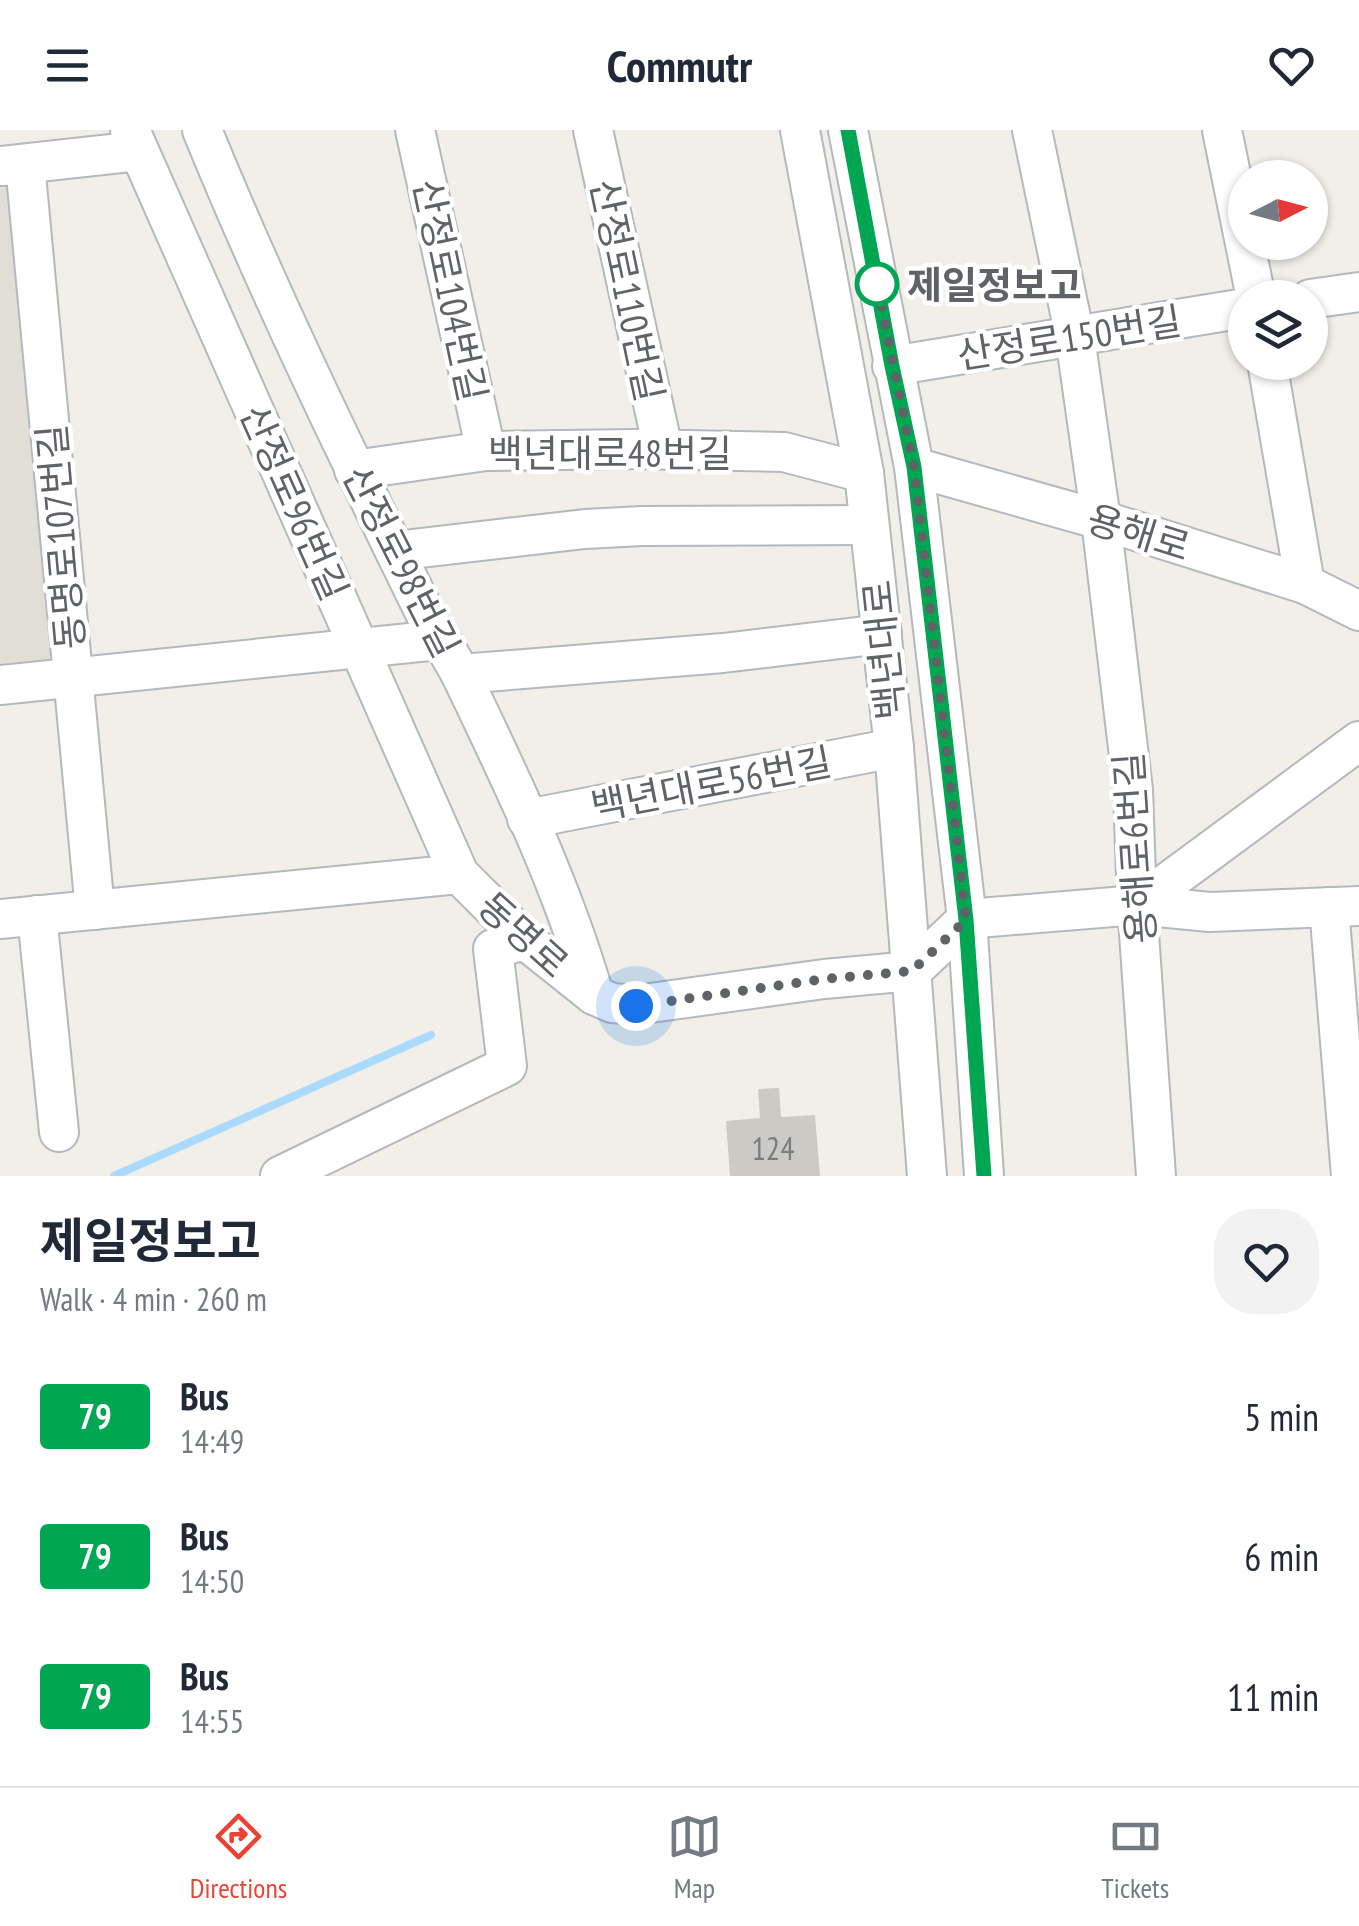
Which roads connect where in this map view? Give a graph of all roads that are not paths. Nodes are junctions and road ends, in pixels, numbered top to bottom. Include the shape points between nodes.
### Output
1 (202, 130) edge
2 (415, 130) edge
3 (593, 130) edge
4 (800, 130) edge
5 (848, 130) edge
6 (1032, 130) edge
7 (1222, 130) edge
8 (135, 141) edge
9 (12, 165) edge
10 (1252, 280) edge
11 (1358, 294) edge
12 (1328, 297) edge
13 (1228, 311) edge
14 (1074, 337) junction
15 (892, 366) junction
16 (1270, 380) edge
17 (663, 449) junction
18 (486, 450) junction
19 (914, 467) junction
20 (354, 470) junction
21 (864, 472) junction
22 (1102, 520) junction
23 (869, 525) junction
24 (395, 551) junction
25 (1305, 584) junction
26 (1359, 612) edge
27 (882, 634) junction
28 (439, 640) junction
29 (360, 648) junction
30 (460, 674) junction
31 (73, 678) junction
32 (0, 685) edge
33 (1359, 741) edge
34 (894, 748) junction
35 (527, 819) junction
36 (459, 874) junction
37 (1137, 905) junction
38 (1344, 907) edge
39 (95, 910) junction
40 (18, 917) edge
41 (966, 920) junction
42 (525, 940) junction
43 (912, 971) junction
44 (594, 994) junction
45 (59, 1132) dead end
46 (280, 1176) edge
47 (927, 1176) edge
48 (984, 1176) edge
49 (1156, 1176) edge
50 (1351, 1176) edge

1 - 20 street, 산정로98번길
2 - 18 street, 산정로104번길
3 - 17 street, 산정로110번길
4 - 21 street, 백년대로
5 - 15 street, 백년대로
6 - 14 street, 용해로6번길
7 - 10 street
8 - 9 street
8 - 29 street, 산정로96번길
9 - 31 street, 동명로107번길
11 - 12 street
13 - 14 street, 산정로150번길
14 - 15 street, 산정로150번길
14 - 22 street, 용해로6번길
15 - 19 street, 백년대로
16 - 25 street
17 - 18 street, 백년대로48번길
17 - 21 street, 백년대로48번길 via 784,452
18 - 20 street, 백년대로48번길
19 - 22 street, 용해로
19 - 41 street, 백년대로
20 - 24 street, 산정로98번길
21 - 23 street, 백년대로
22 - 25 street, 용해로
22 - 37 street, 용해로6번길 via 1133,790
23 - 24 street via 623,527
23 - 27 street, 백년대로
24 - 28 street, 산정로98번길
25 - 26 street, 용해로
27 - 30 street
27 - 34 street, 백년대로
28 - 29 street
28 - 30 street, 산정로98번길
29 - 31 street
29 - 36 street, 산정로96번길
30 - 35 street, 산정로98번길
31 - 32 street
31 - 39 street, 동명로107번길
33 - 37 street
34 - 35 street, 백년대로56번길
34 - 43 street, 백년대로
35 - 44 street, 산정로98번길
36 - 39 street, 동명로
36 - 42 street, 동명로
37 - 38 street via 1210,912
37 - 41 street
37 - 49 street, 용해로6번길
38 - 50 street
39 - 40 street, 동명로
40 - 45 street
41 - 43 street
41 - 48 street, 백년대로
42 - 44 street, 동명로
42 - 46 street via 493,949 507,1066
43 - 44 street, 동명로 via 636,1006
43 - 47 street, 백년대로

